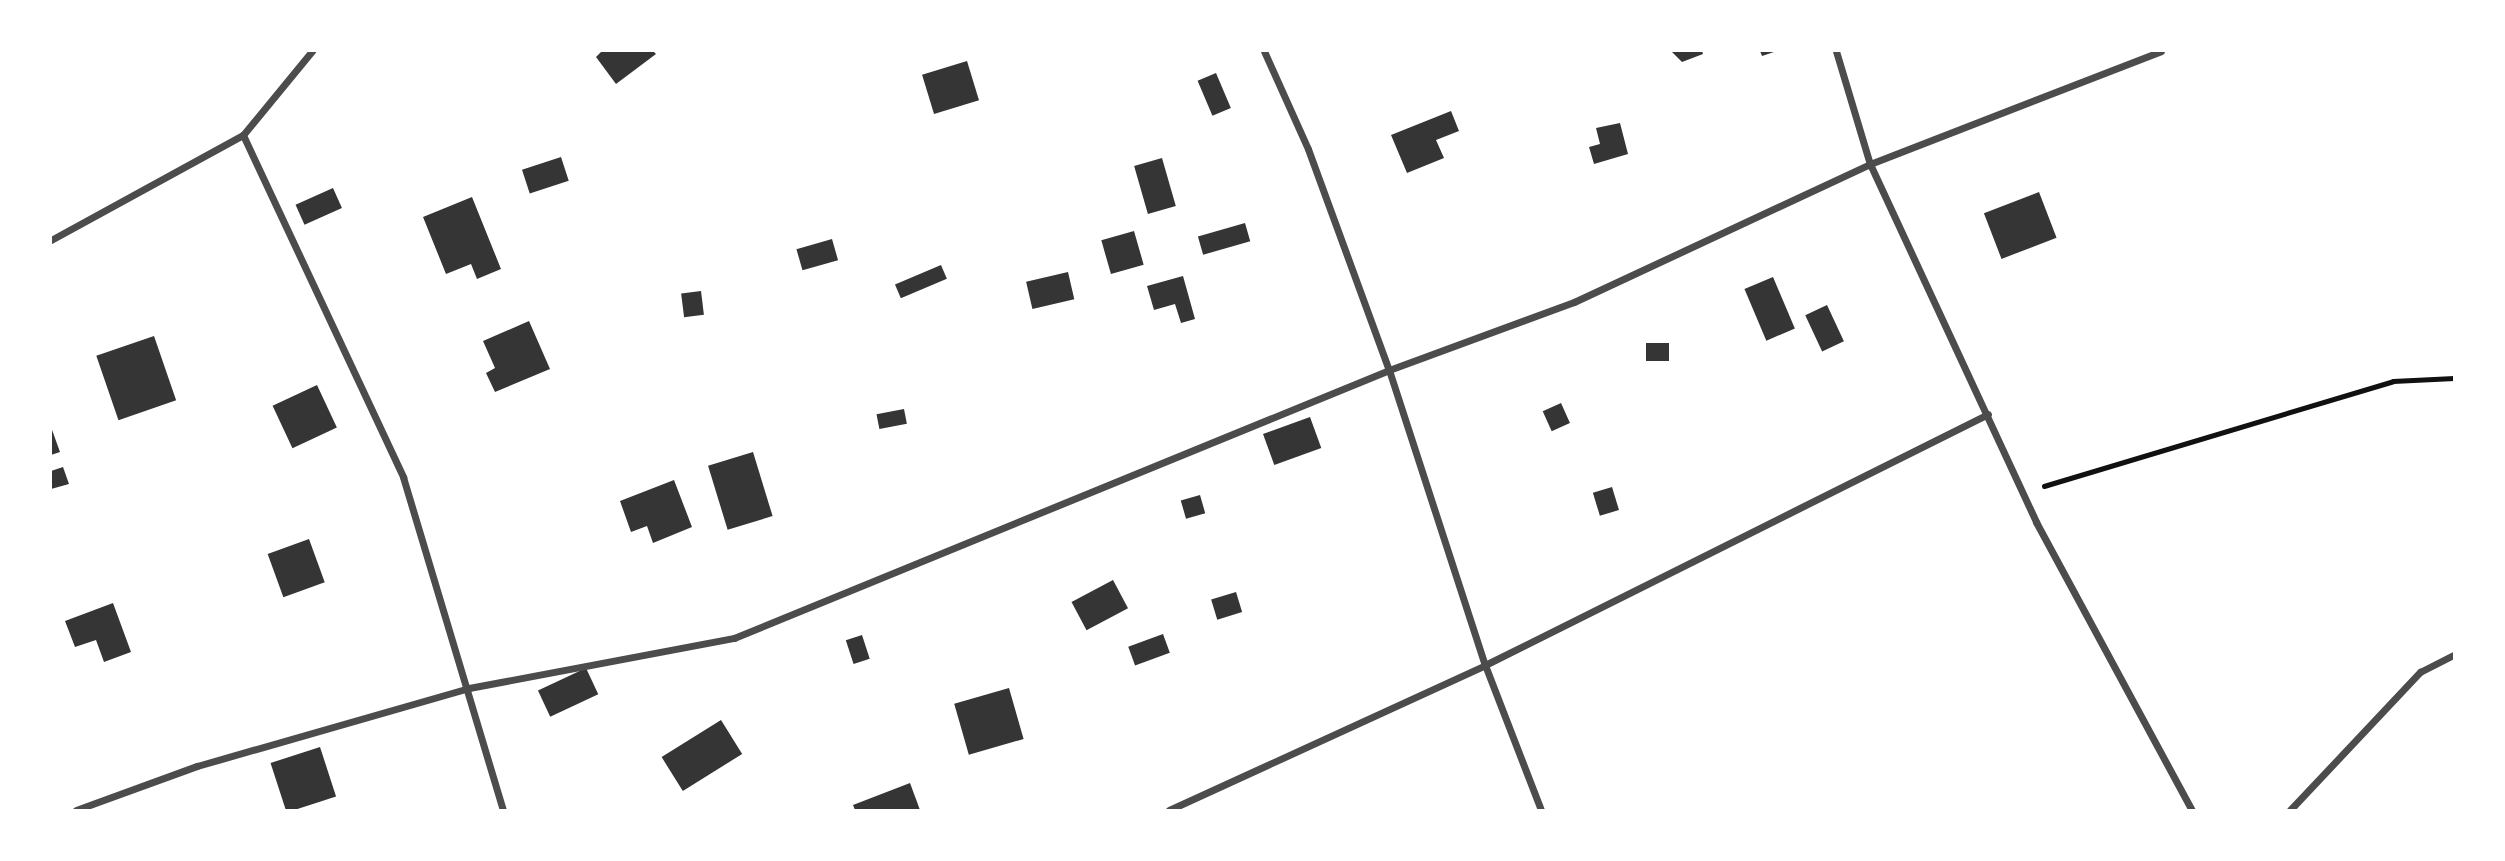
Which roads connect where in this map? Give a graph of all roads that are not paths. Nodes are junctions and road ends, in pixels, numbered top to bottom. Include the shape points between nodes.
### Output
1 (312, 51) edge
2 (1264, 51) edge
3 (1836, 51) edge
4 (2161, 51) edge
5 (243, 135) junction
6 (1870, 164) junction
7 (51, 240) edge
8 (1389, 370) junction
9 (1988, 414) junction
10 (2454, 655) edge
11 (1485, 665) junction
12 (469, 688) junction
13 (76, 810) edge
14 (503, 810) edge
15 (1169, 810) edge
16 (1541, 810) edge
17 (2192, 810) edge
18 (2290, 810) edge

1 - 5 street
2 - 8 street via 1308,149
3 - 6 street
4 - 6 street
5 - 7 street
5 - 12 street via 402,477
6 - 8 street via 1574,302
6 - 9 street
8 - 11 street
8 - 12 street via 734,638
9 - 11 street
9 - 17 street via 2023,493
10 - 18 street via 2420,672
11 - 15 street
11 - 16 street
12 - 13 street via 197,766
12 - 14 street

